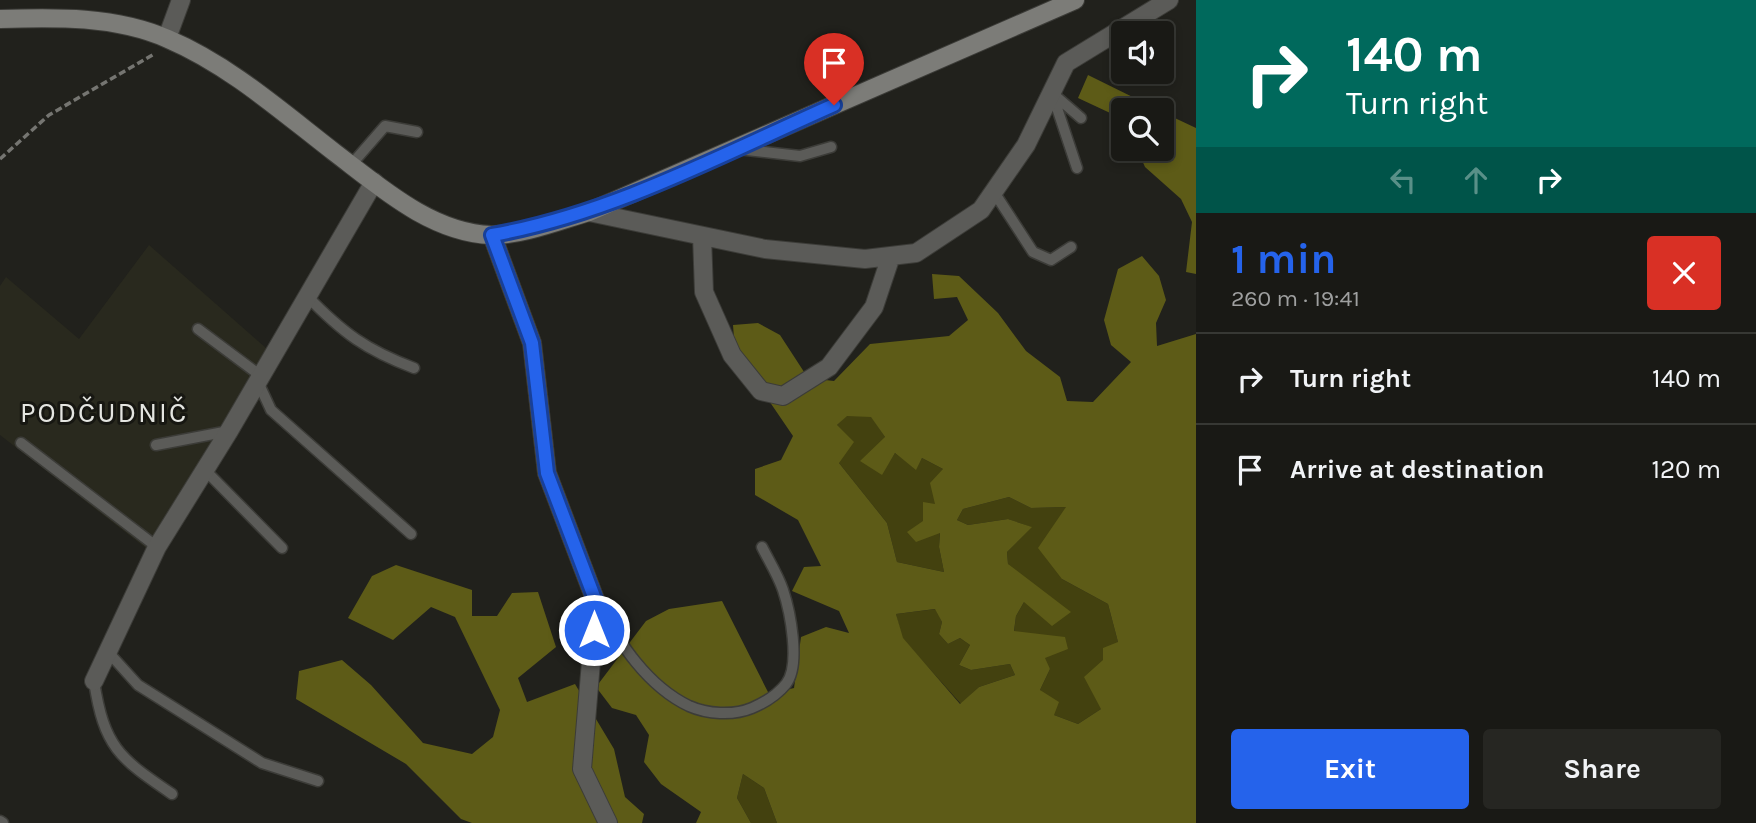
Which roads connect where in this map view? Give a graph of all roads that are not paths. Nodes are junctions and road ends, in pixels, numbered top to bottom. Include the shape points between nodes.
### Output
1 (181, 0) edge
2 (1075, 0) edge
3 (1169, 0) edge
4 (0, 19) edge
5 (171, 40) junction
6 (1052, 93) junction
7 (1081, 118) dead end
8 (417, 132) dead end
9 (831, 147) dead end
10 (737, 148) junction
11 (351, 164) junction
12 (1077, 168) dead end
13 (374, 182) junction
14 (994, 192) junction
15 (589, 212) junction
16 (492, 235) junction
17 (702, 236) junction
18 (1071, 247) dead end
19 (891, 256) junction
20 (307, 296) junction
21 (198, 329) dead end
22 (414, 368) dead end
23 (260, 379) junction
24 (229, 431) junction
25 (22, 443) dead end
26 (156, 445) dead end
27 (205, 470) junction
28 (411, 534) dead end
29 (158, 547) junction
30 (762, 547) dead end
31 (282, 548) dead end
32 (596, 602) junction
33 (109, 653) junction
34 (94, 681) joint
35 (318, 781) dead end
36 (172, 794) dead end
37 (608, 823) edge

1 - 5 street
2 - 10 main road
3 - 6 street via 1066,63
4 - 5 main road via 110,22
5 - 11 main road via 228,71
6 - 7 lane
6 - 12 lane
6 - 14 street via 1027,145
8 - 11 lane via 385,125
9 - 10 lane via 800,156
10 - 15 main road
11 - 13 main road
13 - 16 main road via 454,229
13 - 20 street
14 - 18 lane via 1033,252 1051,260
14 - 19 street via 981,210 916,253
15 - 16 main road
15 - 17 street
16 - 32 street via 532,343 547,473
17 - 19 street via 765,249 865,259
17 - 19 street via 704,292 732,355 761,391 783,396 829,367 874,307
20 - 22 lane via 337,327 368,348
20 - 23 street
21 - 23 lane
23 - 24 street
23 - 28 lane via 271,410
24 - 26 lane
24 - 27 street
25 - 29 lane
27 - 29 street
27 - 31 lane
29 - 33 street
30 - 32 lane via 783,589 793,663 787,682 764,703 745,711 712,713 689,706 665,689 629,655
32 - 37 street via 582,769
33 - 34 street
33 - 35 lane via 138,685 261,763
34 - 36 lane via 106,733 115,747 127,762

